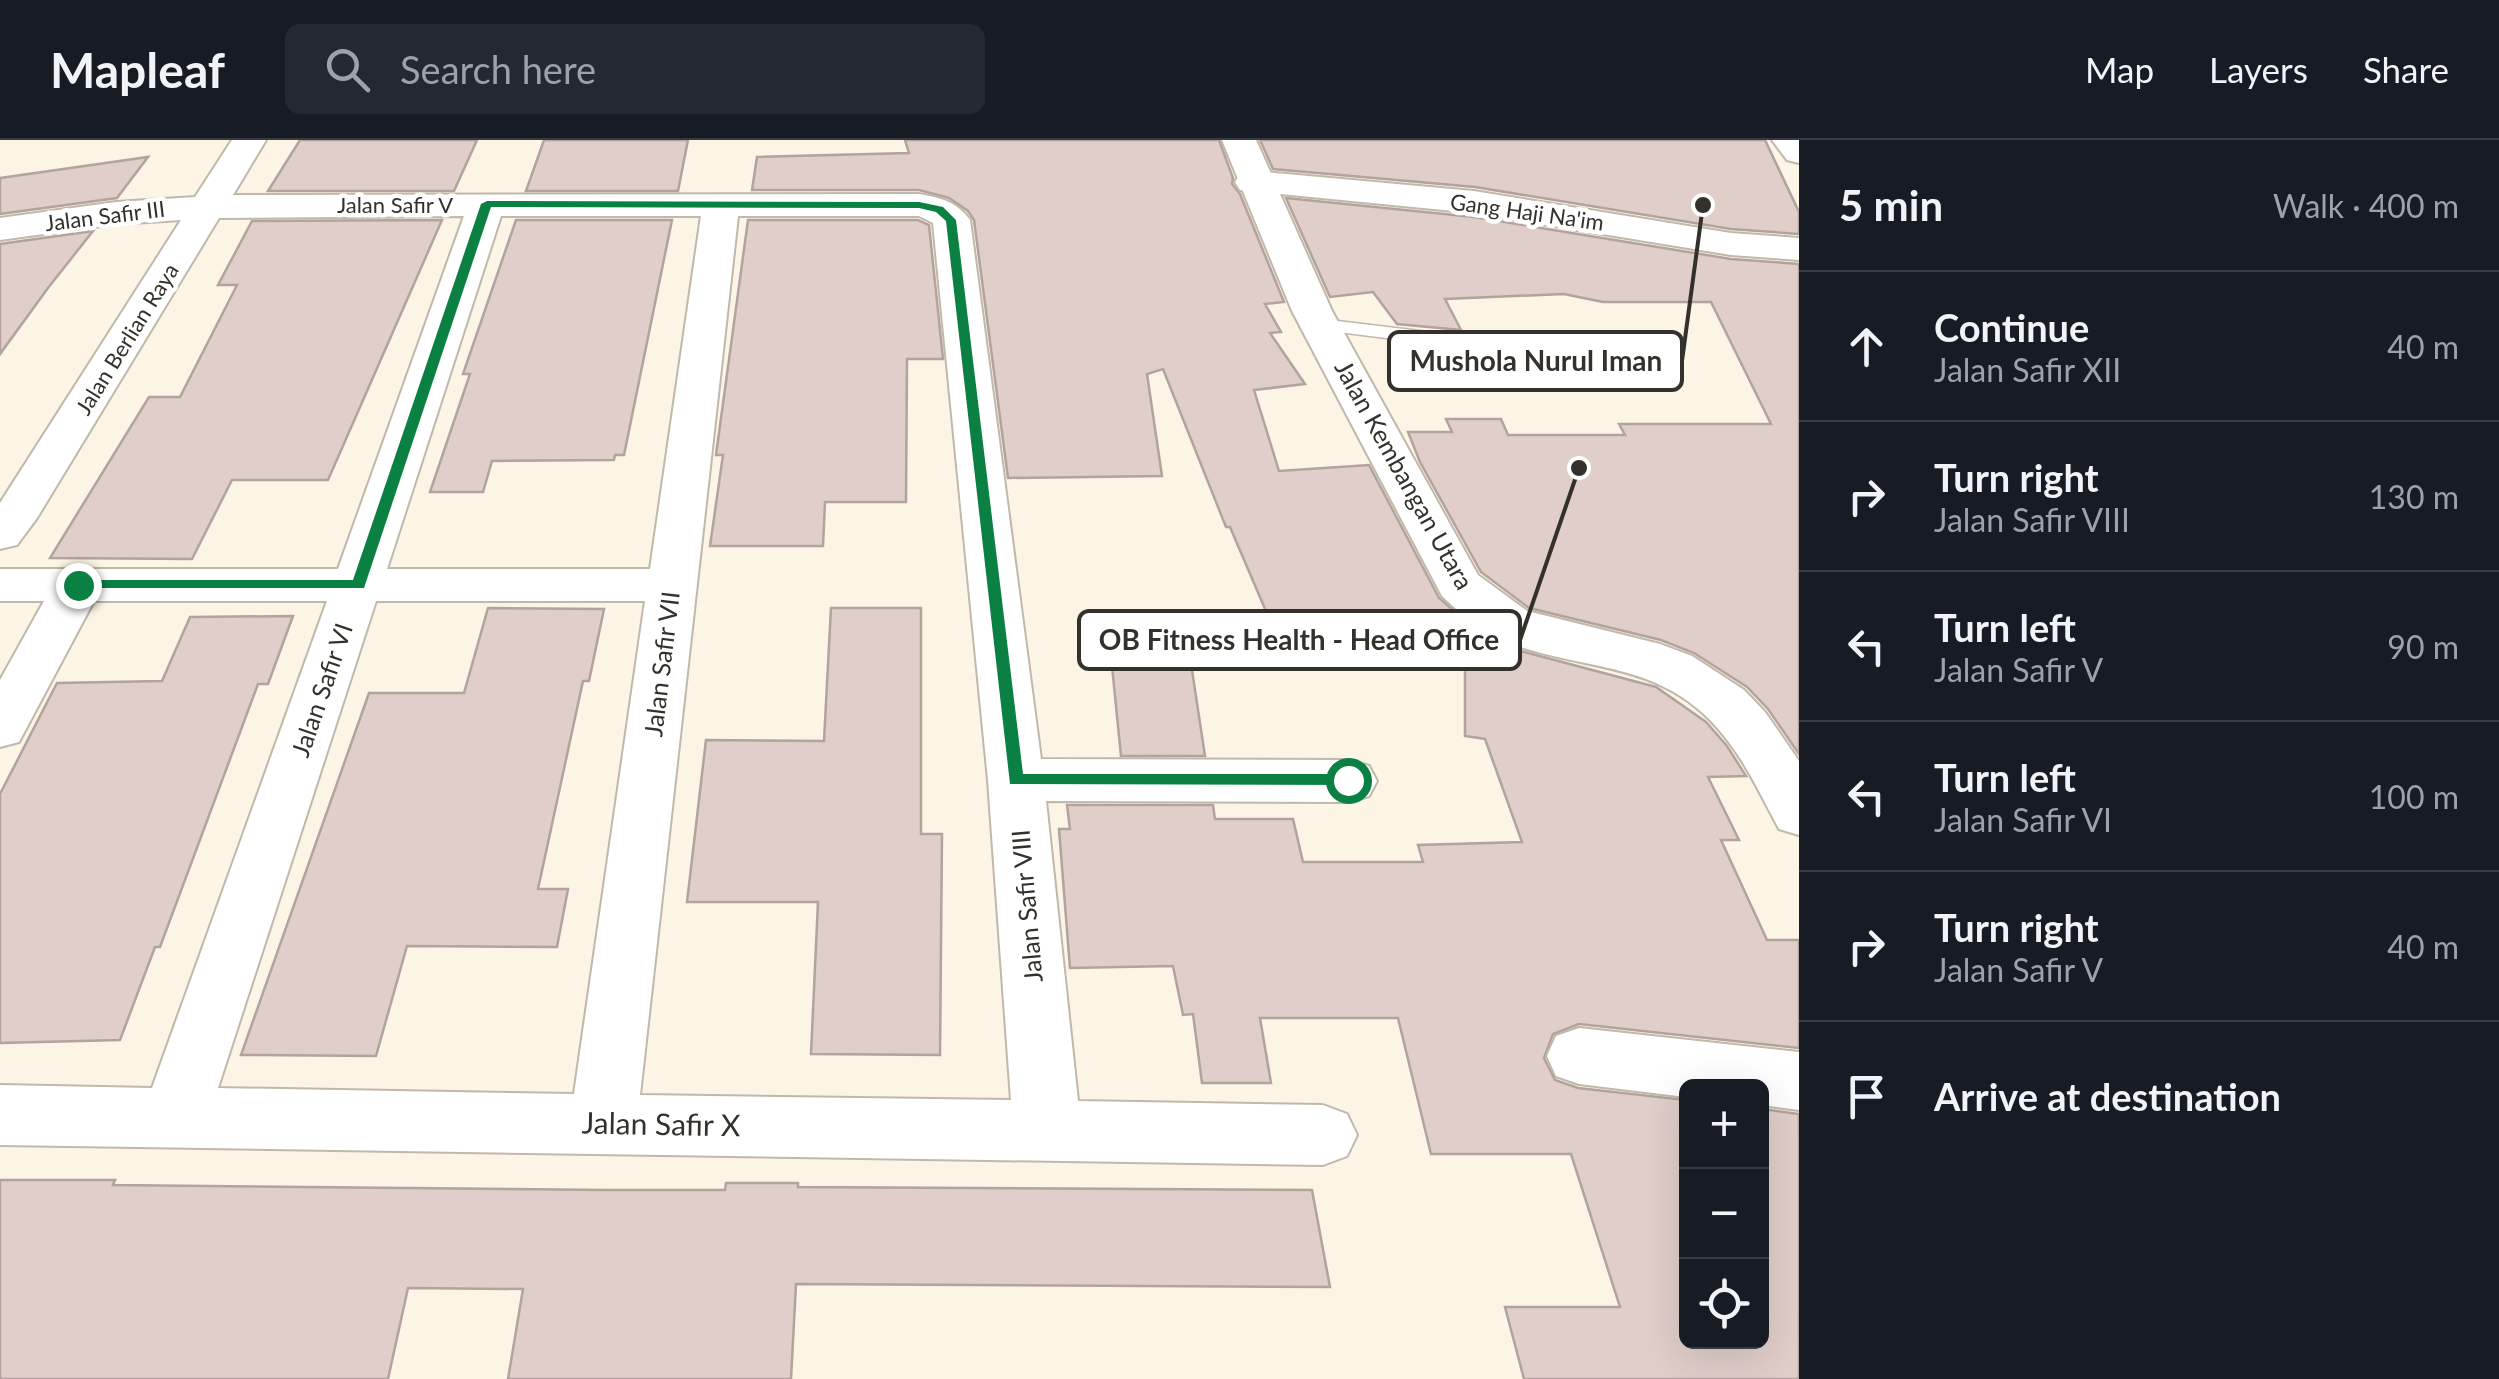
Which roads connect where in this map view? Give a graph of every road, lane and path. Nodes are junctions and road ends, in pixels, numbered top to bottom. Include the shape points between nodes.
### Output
1 (210, 140) edge
2 (248, 140) edge
3 (1789, 140) edge
4 (1799, 153) edge
5 (1246, 161) edge
6 (487, 204) junction
7 (721, 204) junction
8 (210, 206) junction
9 (166, 209) junction
10 (939, 210) joint
11 (0, 229) edge
12 (1799, 249) edge
13 (1322, 325) junction
14 (1673, 344) dead end
15 (10, 453) dead end
16 (0, 534) edge
17 (358, 584) junction
18 (672, 584) junction
19 (0, 585) edge
20 (78, 585) junction
21 (0, 728) edge
22 (1016, 780) junction
23 (1348, 780) dead end
24 (1799, 814) edge
25 (1579, 1056) dead end
26 (1799, 1081) edge
27 (0, 1115) edge
28 (176, 1118) junction
29 (603, 1124) junction
30 (1047, 1131) junction
31 (1323, 1135) dead end

1 - 9 street, Jalan Berlian Raya
2 - 8 street, Jalan Berlian Raya
3 - 4 street
5 - 12 street, Gang Haji Na'im via 1731,244
5 - 13 street, Jalan Kembangan Utara
6 - 7 street, Jalan Safir V
6 - 8 street, Jalan Safir V
6 - 17 street, Jalan Safir VI
7 - 10 street, Jalan Safir V
7 - 18 street, Jalan Safir VII
8 - 9 street, Jalan Safir III
8 - 16 street, Jalan Berlian Raya
9 - 11 street, Jalan Safir III
9 - 15 street, Jalan Berlian Raya
10 - 22 street, Jalan Safir VIII via 951,220
13 - 14 lane via 1586,356
13 - 24 street, Jalan Kembangan Utara via 1460,584 1485,610 1516,629 1649,661 1714,693 1761,740
17 - 18 street
17 - 20 street
17 - 28 street, Jalan Safir VI
18 - 29 street, Jalan Safir VII
19 - 20 street
20 - 21 street
22 - 23 street
22 - 30 street, Jalan Safir VIII
25 - 26 street
27 - 28 street, Jalan Safir X
28 - 29 street, Jalan Safir X
29 - 30 street, Jalan Safir X
30 - 31 street, Jalan Safir X

